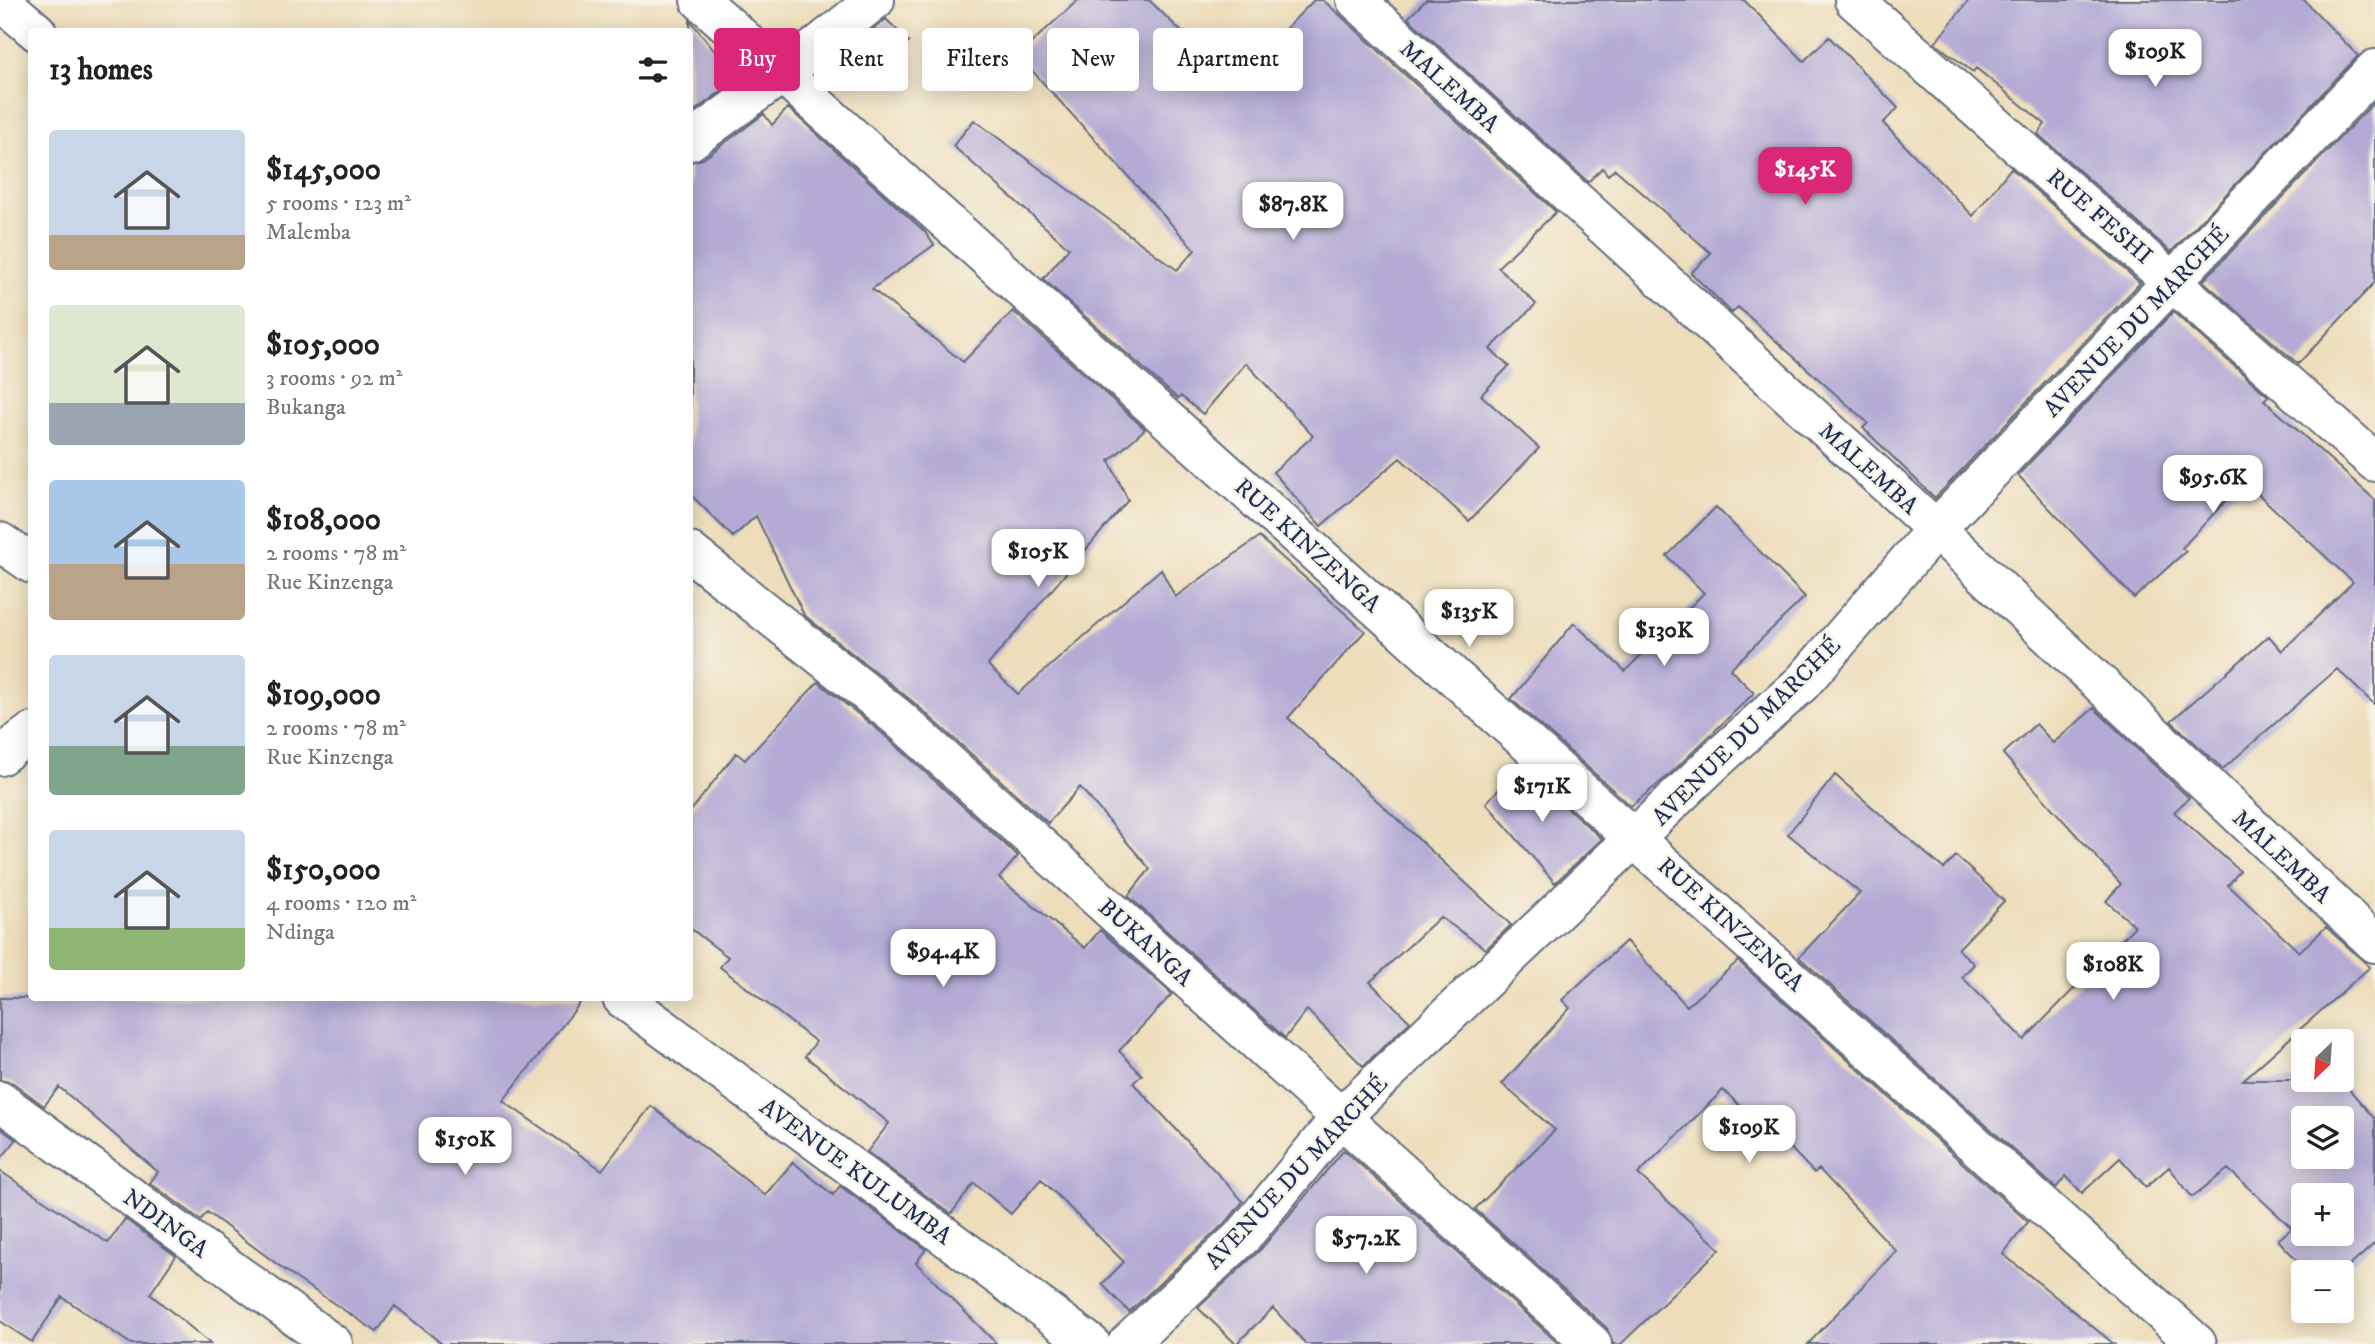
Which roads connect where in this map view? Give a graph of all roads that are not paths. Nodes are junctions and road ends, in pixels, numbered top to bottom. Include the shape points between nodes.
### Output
1 (0, 0) edge
2 (700, 0) edge
3 (874, 0) edge
4 (1356, 0) edge
5 (1854, 0) edge
6 (32, 28) edge
7 (731, 28) edge
8 (800, 60) edge
9 (2375, 69) edge
10 (800, 90) edge
11 (759, 91) edge
12 (693, 139) edge
13 (2174, 282) junction
14 (2375, 462) edge
15 (1936, 529) junction
16 (0, 542) edge
17 (693, 554) edge
18 (28, 561) edge
19 (28, 735) edge
20 (0, 756) edge
21 (1637, 839) junction
22 (2375, 943) edge
23 (626, 1001) edge
24 (0, 1101) edge
25 (1340, 1118) junction
26 (332, 1344) edge
27 (1091, 1344) edge
28 (1127, 1344) edge
29 (1592, 1344) edge
30 (2197, 1344) edge

1 - 6 street
2 - 7 street, RUE KINZENGA
3 - 8 street
4 - 15 street, MALEMBA
5 - 13 street, RUE FESHI
9 - 13 street, AVENUE DU MARCHÉ
10 - 21 street, RUE KINZENGA
11 - 12 street
13 - 14 street, RUE FESHI
13 - 15 street, AVENUE DU MARCHÉ
15 - 21 street, AVENUE DU MARCHÉ via 1802,683
15 - 22 street, MALEMBA
16 - 18 street
17 - 25 street, BUKANGA via 897,717
19 - 20 street
21 - 25 street, AVENUE DU MARCHÉ
21 - 30 street, RUE KINZENGA
23 - 27 street, AVENUE KULUMBA
24 - 26 street, NDINGA
25 - 28 street, AVENUE DU MARCHÉ via 1244,1235
25 - 29 street, BUKANGA

